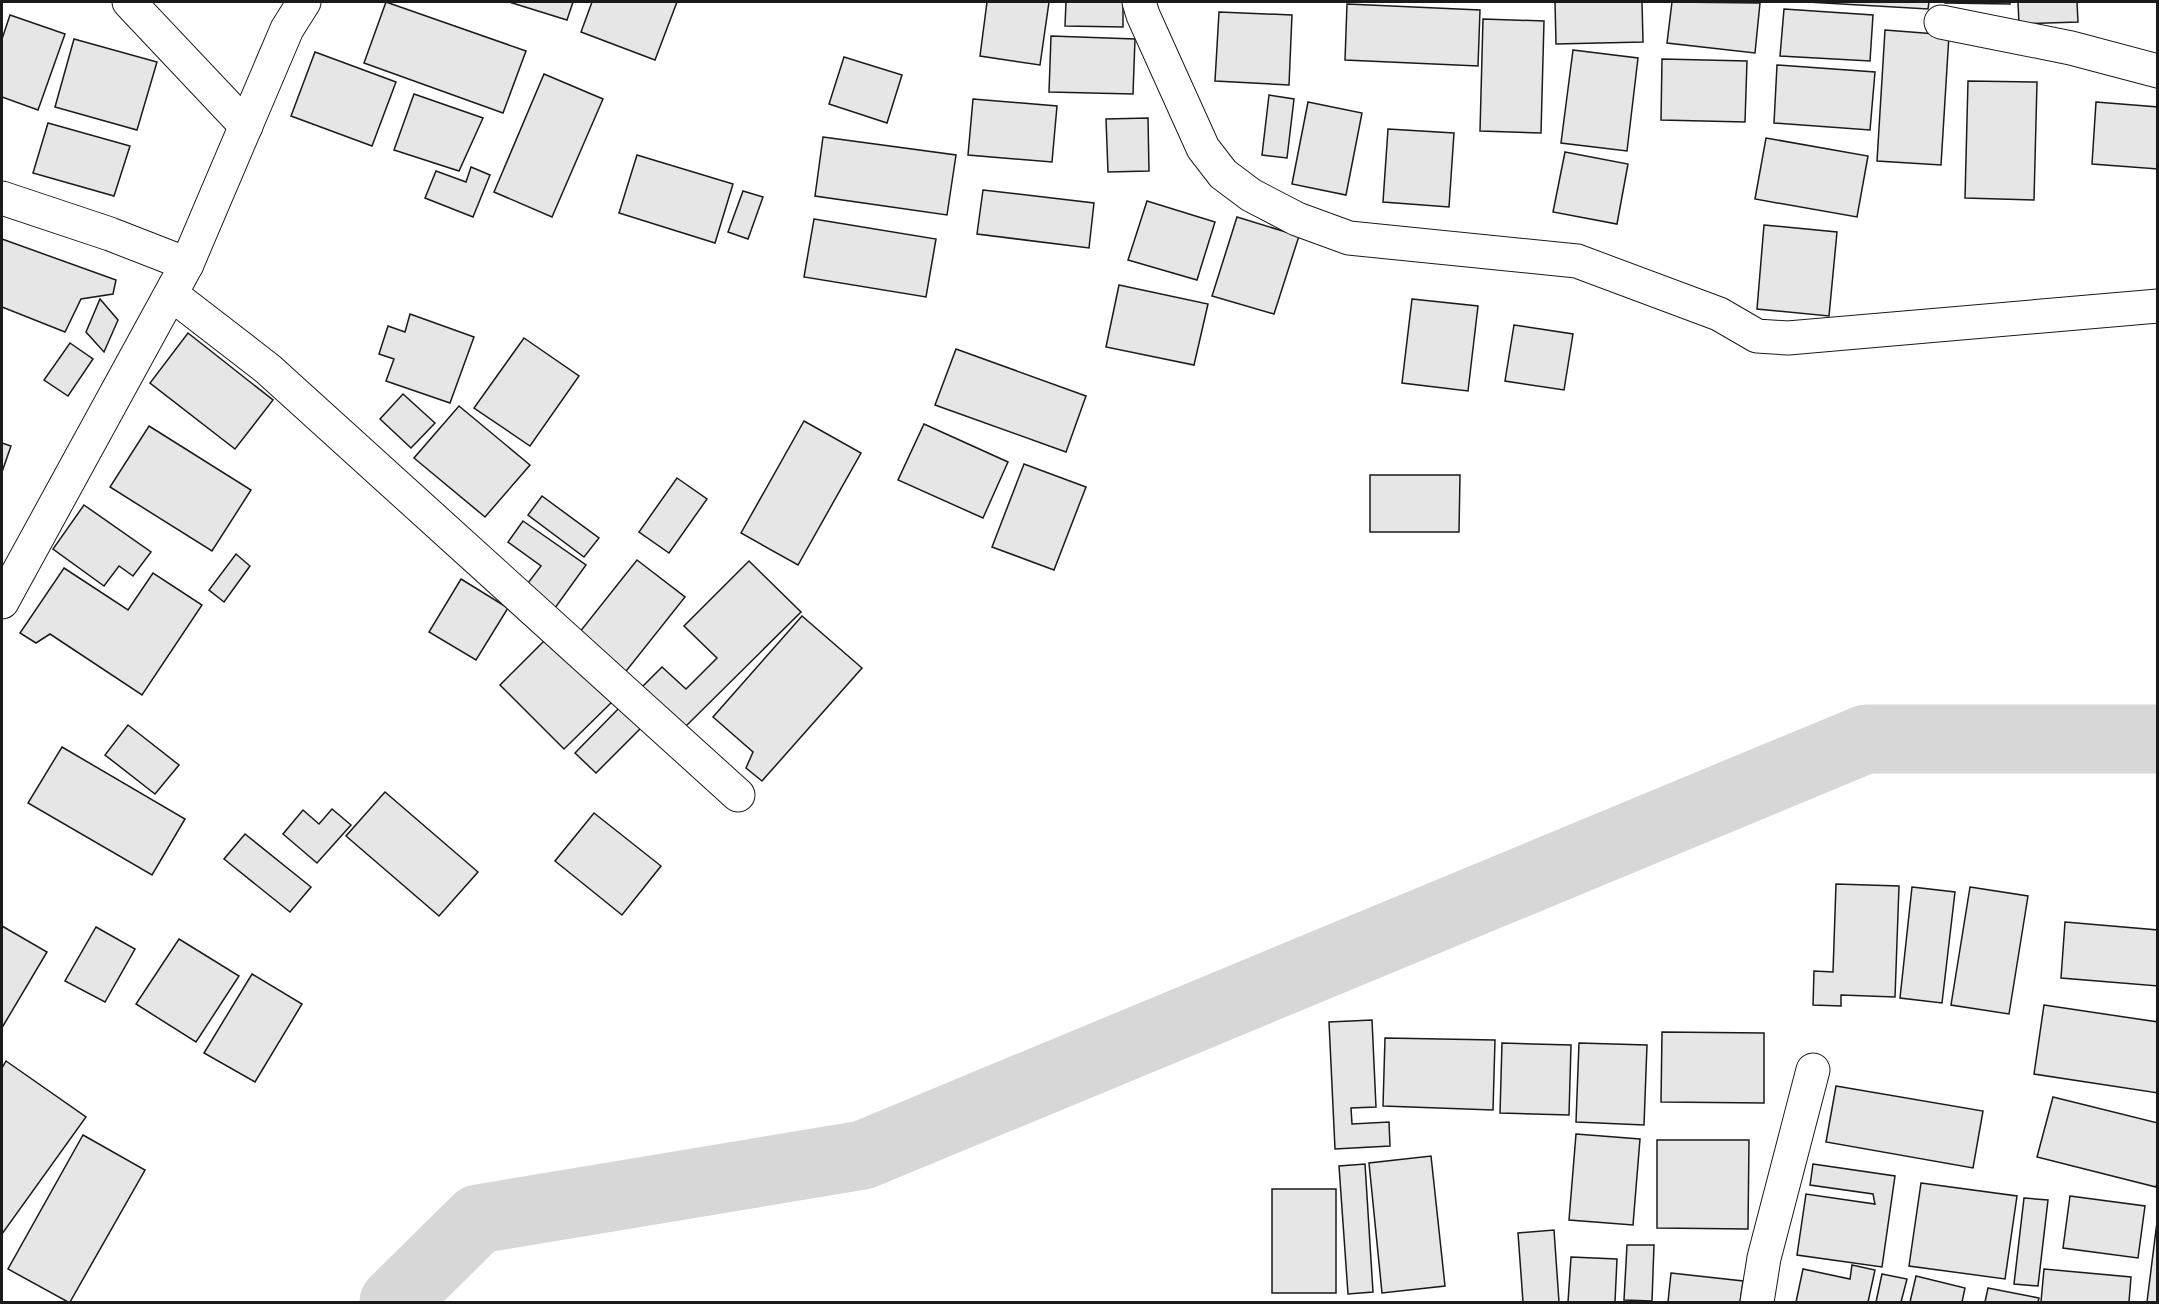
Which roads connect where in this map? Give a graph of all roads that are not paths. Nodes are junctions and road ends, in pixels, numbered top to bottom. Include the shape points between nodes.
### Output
1 (129, 2) edge
2 (304, 2) edge
3 (1139, 2) edge
4 (283, 15) edge
5 (1941, 22) dead end
6 (2157, 71) edge
7 (246, 126) junction
8 (2, 198) edge
9 (187, 264) junction
10 (171, 294) junction
11 (2157, 306) edge
12 (2, 602) edge
13 (738, 795) dead end
14 (1813, 1070) dead end
15 (1756, 1302) edge

1 - 7 street
2 - 4 street
3 - 11 street via 1203,148 1223,174 1269,205 1349,238 1577,261 1719,314 1757,336 1778,338
4 - 7 street
5 - 6 street via 2071,48
7 - 9 street
8 - 9 street
9 - 10 street
10 - 12 street
10 - 13 street via 268,369
14 - 15 street

